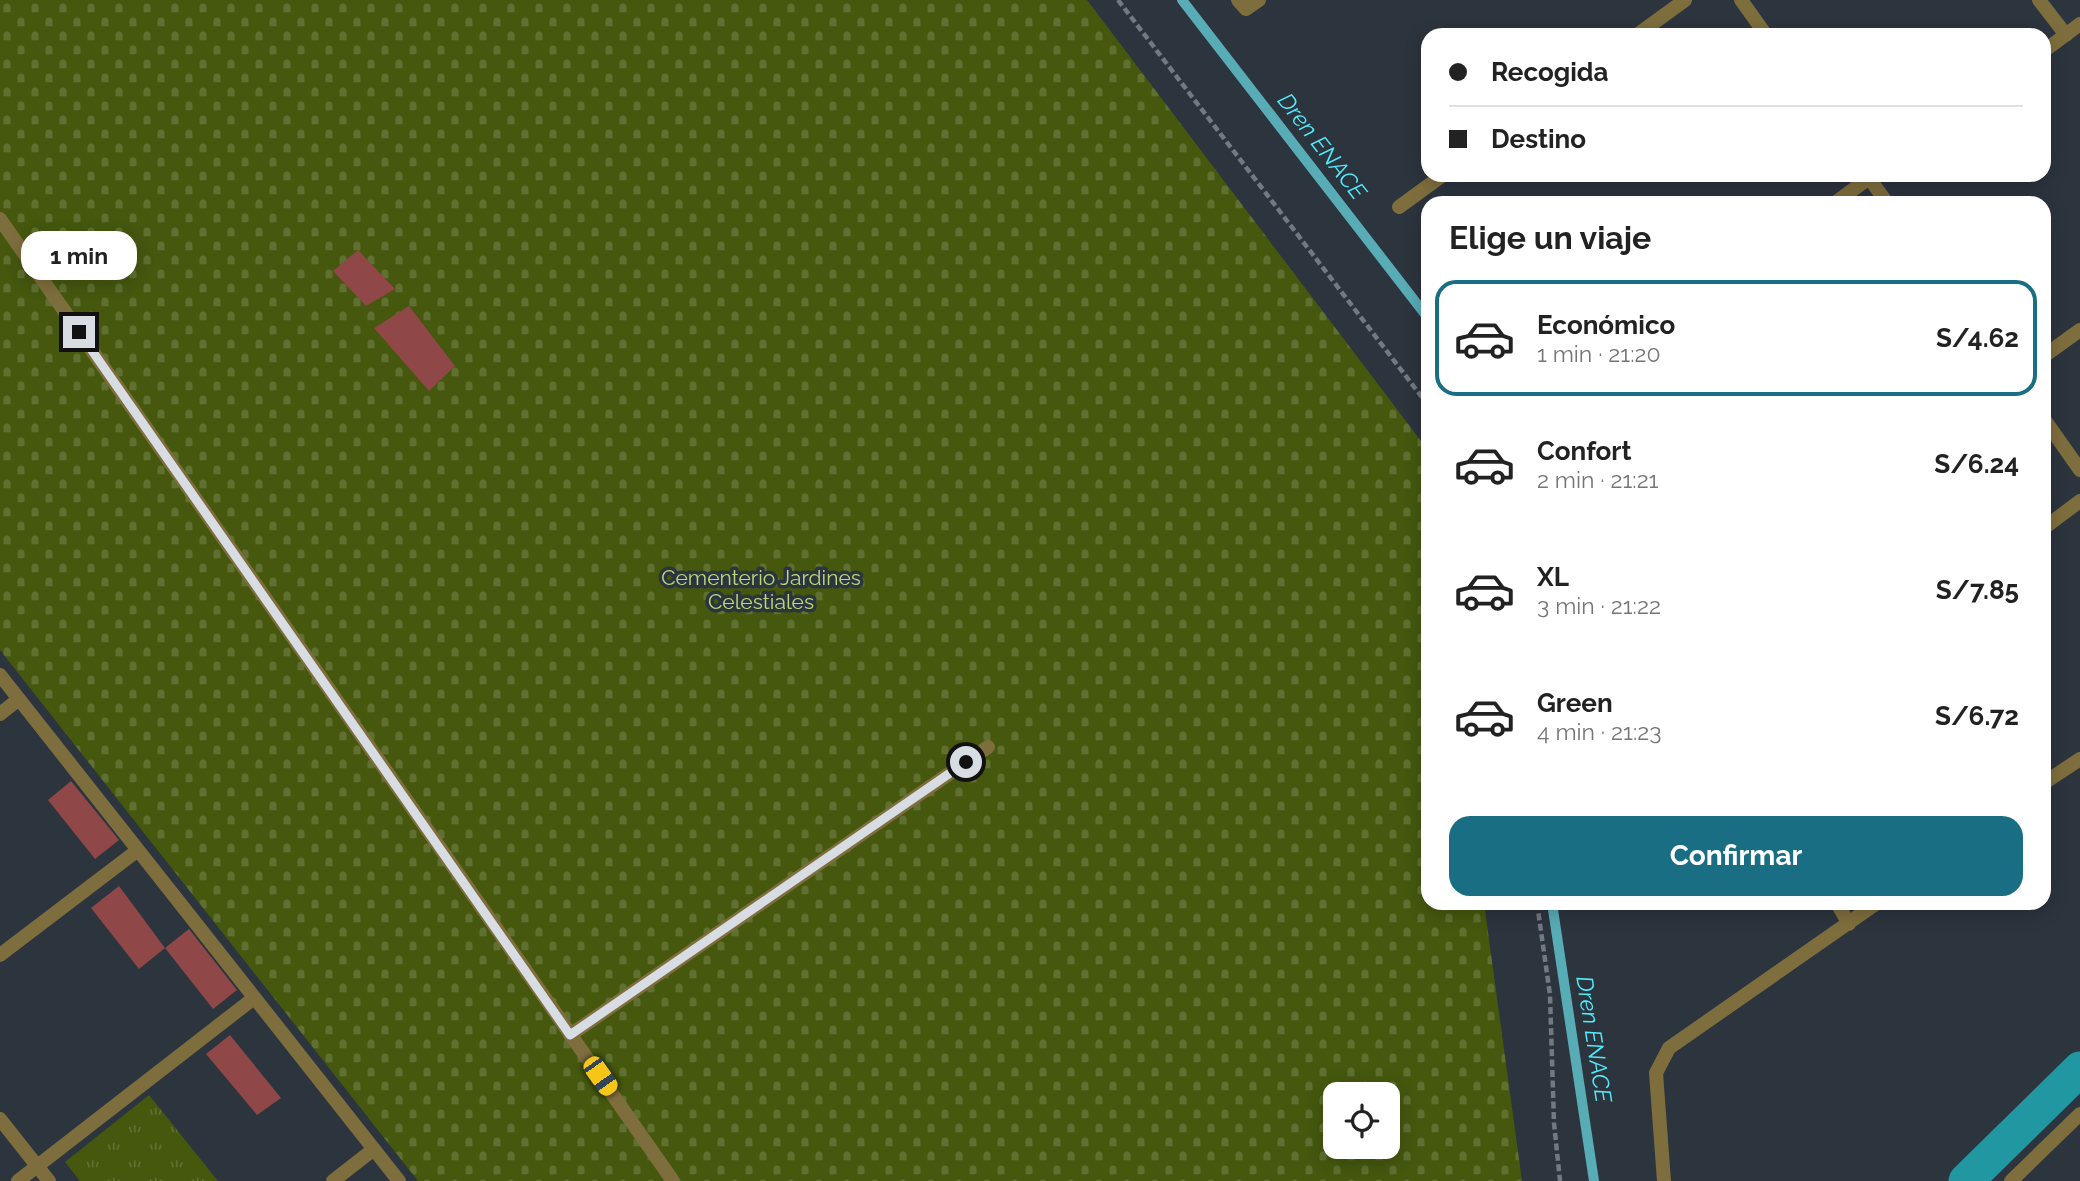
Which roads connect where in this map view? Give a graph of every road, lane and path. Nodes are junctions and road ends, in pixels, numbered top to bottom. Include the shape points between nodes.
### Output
1 (1118, 0) edge
2 (1238, 0) edge
3 (1259, 0) edge
4 (1685, 0) edge
5 (1741, 0) edge
6 (2039, 0) edge
7 (2080, 24) edge
8 (1647, 28) edge
9 (1761, 28) edge
10 (2066, 35) junction
11 (2051, 46) edge
12 (1433, 182) edge
13 (1861, 182) edge
14 (1844, 196) edge
15 (1399, 207) dead end
16 (0, 219) edge
17 (2080, 330) edge
18 (2051, 351) edge
19 (1421, 396) edge
20 (2051, 429) edge
21 (2080, 470) edge
22 (2080, 501) edge
23 (2051, 523) edge
24 (0, 675) edge
25 (19, 699) junction
26 (0, 714) edge
27 (988, 747) dead end
28 (2080, 759) edge
29 (2051, 778) edge
30 (138, 850) junction
31 (1538, 910) edge
32 (1841, 910) edge
33 (1867, 910) edge
34 (1849, 923) junction
35 (0, 955) edge
36 (254, 998) junction
37 (570, 1035) junction
38 (2080, 1114) edge
39 (0, 1119) edge
40 (374, 1149) junction
41 (37, 1166) junction
42 (18, 1181) edge
43 (49, 1181) edge
44 (332, 1181) edge
45 (399, 1181) edge
46 (673, 1181) edge
47 (1560, 1181) edge
48 (1664, 1181) edge
49 (2011, 1181) edge

1 - 19 path
2 - 3 street via 1245,9
4 - 8 street
5 - 9 street
6 - 10 street
7 - 10 street
10 - 11 street
12 - 15 street
13 - 14 street
16 - 37 street
17 - 18 street
20 - 21 street
22 - 23 street
24 - 25 street
25 - 26 street
25 - 30 street
27 - 37 street
28 - 29 street
30 - 35 street
30 - 36 street
31 - 47 path via 1550,995
32 - 34 street
33 - 34 street
34 - 48 street via 1669,1048 1657,1073
36 - 40 street
36 - 41 street
37 - 46 street
38 - 49 street
39 - 41 street
40 - 44 street
40 - 45 street
41 - 42 street
41 - 43 street

